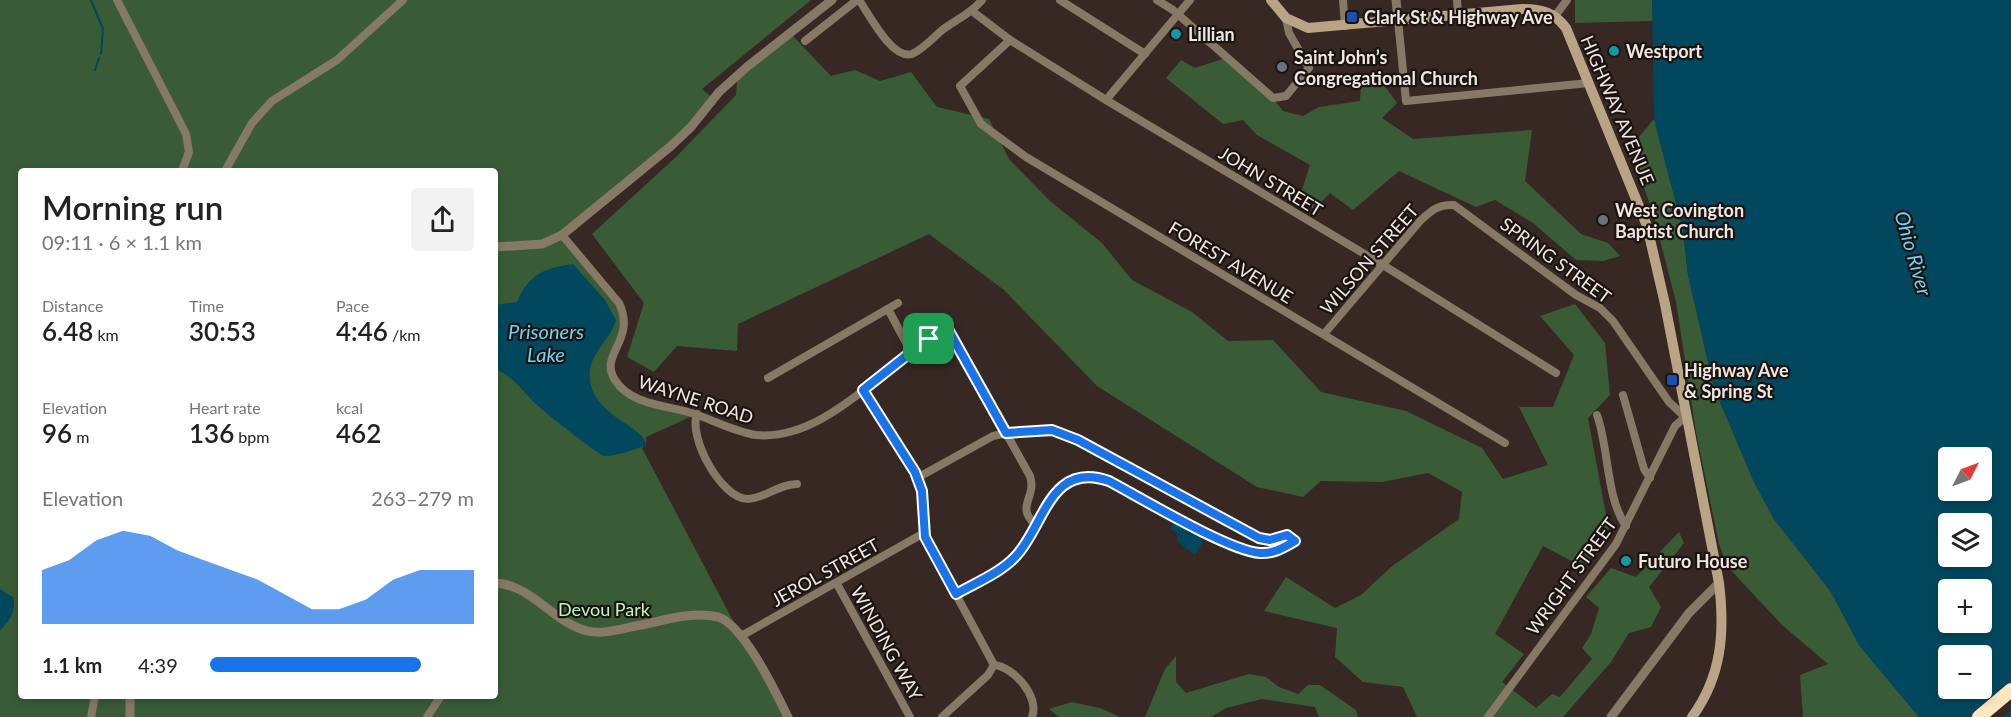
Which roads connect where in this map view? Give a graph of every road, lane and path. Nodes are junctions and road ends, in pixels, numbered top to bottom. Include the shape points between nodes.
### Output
1 (117, 0) edge
2 (402, 0) edge
3 (832, 0) edge
4 (858, 0) edge
5 (982, 0) edge
6 (1060, 0) edge
7 (1157, 0) edge
8 (1190, 0) edge
9 (1271, 0) edge
10 (1343, 0) edge
11 (1396, 0) edge
12 (1457, 0) edge
13 (1567, 0) edge
14 (972, 11) junction
15 (1458, 14) junction
16 (1178, 15) junction
17 (1555, 16) junction
18 (1286, 18) junction
19 (1398, 20) junction
20 (1345, 26) junction
21 (1010, 40) junction
22 (805, 41) dead end
23 (1145, 54) junction
24 (1589, 83) junction
25 (1107, 100) junction
26 (183, 168) edge
27 (227, 168) edge
28 (1439, 207) joint
29 (562, 235) junction
30 (498, 247) edge
31 (1383, 265) junction
32 (898, 303) dead end
33 (888, 309) junction
34 (1324, 334) junction
35 (911, 352) junction
36 (1556, 373) dead end
37 (768, 378) dead end
38 (863, 390) junction
39 (1623, 395) dead end
40 (697, 414) junction
41 (1597, 415) dead end
42 (1685, 417) junction
43 (1006, 433) junction
44 (1505, 443) dead end
45 (917, 478) junction
46 (1650, 478) junction
47 (797, 484) dead end
48 (1035, 524) junction
49 (1626, 526) junction
50 (924, 533) junction
51 (1719, 583) junction
52 (498, 584) edge
53 (837, 584) junction
54 (956, 594) junction
55 (741, 636) junction
56 (994, 665) junction
57 (2011, 690) edge
58 (1706, 693) junction
59 (94, 699) edge
60 (130, 699) edge
61 (439, 699) edge
62 (2011, 699) edge
63 (91, 717) edge
64 (130, 717) edge
65 (427, 717) edge
66 (788, 717) edge
67 (910, 717) edge
68 (942, 717) edge
69 (1032, 717) edge
70 (1488, 717) edge
71 (1611, 717) edge
72 (1692, 717) edge
73 (1703, 717) edge
74 (1979, 717) edge
75 (1990, 717) edge

1 - 26 street via 186,134 189,152
2 - 27 street via 337,60 272,101 252,123
3 - 29 street via 748,66 671,146
4 - 14 street via 894,49 904,54 917,51
4 - 22 street
5 - 14 street
6 - 23 street
7 - 16 street
8 - 16 street
9 - 18 main road
10 - 20 street
11 - 19 street
12 - 15 street
13 - 17 street
14 - 21 street, JOHN STREET
15 - 17 main road via 1538,9
15 - 19 main road
16 - 18 street via 1273,98 1286,96 1309,68 1289,33
16 - 23 street
17 - 24 main road, HIGHWAY AVENUE via 1566,28
18 - 20 main road via 1308,28
19 - 20 main road
19 - 24 street via 1406,101
21 - 25 street, JOHN STREET
21 - 34 street, FOREST AVENUE via 960,86 981,124 994,136
23 - 25 street
24 - 42 main road, HIGHWAY AVENUE via 1647,226
25 - 31 street, JOHN STREET
28 - 31 street, WILSON STREET via 1420,221
28 - 42 street, SPRING STREET via 1462,209 1576,295 1600,308 1669,402
29 - 30 street via 542,244
29 - 40 street, WAYNE ROAD via 619,303 624,315 624,332 611,360 614,379 635,397
31 - 34 street, WILSON STREET
31 - 36 street, JOHN STREET
32 - 33 street
33 - 35 street
33 - 37 street
34 - 44 street, FOREST AVENUE
35 - 38 street, WAYNE ROAD
35 - 43 street, WAYNE ROAD via 949,331
38 - 40 street, WAYNE ROAD via 819,422 774,434 740,431
38 - 45 street
39 - 46 street
40 - 47 street via 696,438 720,482 733,494 752,498
41 - 49 street via 1606,441 1619,513
42 - 46 street, WRIGHT STREET via 1676,426
42 - 51 main road, HIGHWAY AVENUE
43 - 45 street
43 - 48 street via 1030,476 1032,488 1025,508
43 - 48 street via 1057,431 1259,538 1270,540 1287,535 1295,541 1273,552 1242,549 1109,481 1095,478 1065,485 1054,494
45 - 50 street via 922,491
46 - 49 street, WRIGHT STREET
48 - 54 street via 1012,561
49 - 70 street, WRIGHT STREET
50 - 53 street, JEROL STREET
50 - 54 street
51 - 58 main road, HIGHWAY AVENUE via 1723,616 1721,650
51 - 71 street via 1689,614
52 - 55 street via 527,593 568,624 586,631 614,630 697,615 723,620
53 - 55 street, JEROL STREET
53 - 67 street, WINDING WAY
54 - 56 street
55 - 66 street
56 - 68 street
56 - 69 street via 1006,669 1027,690 1034,704
57 - 74 highway
58 - 72 main road
58 - 73 main road
59 - 63 street
60 - 64 street
61 - 65 street
62 - 75 highway

